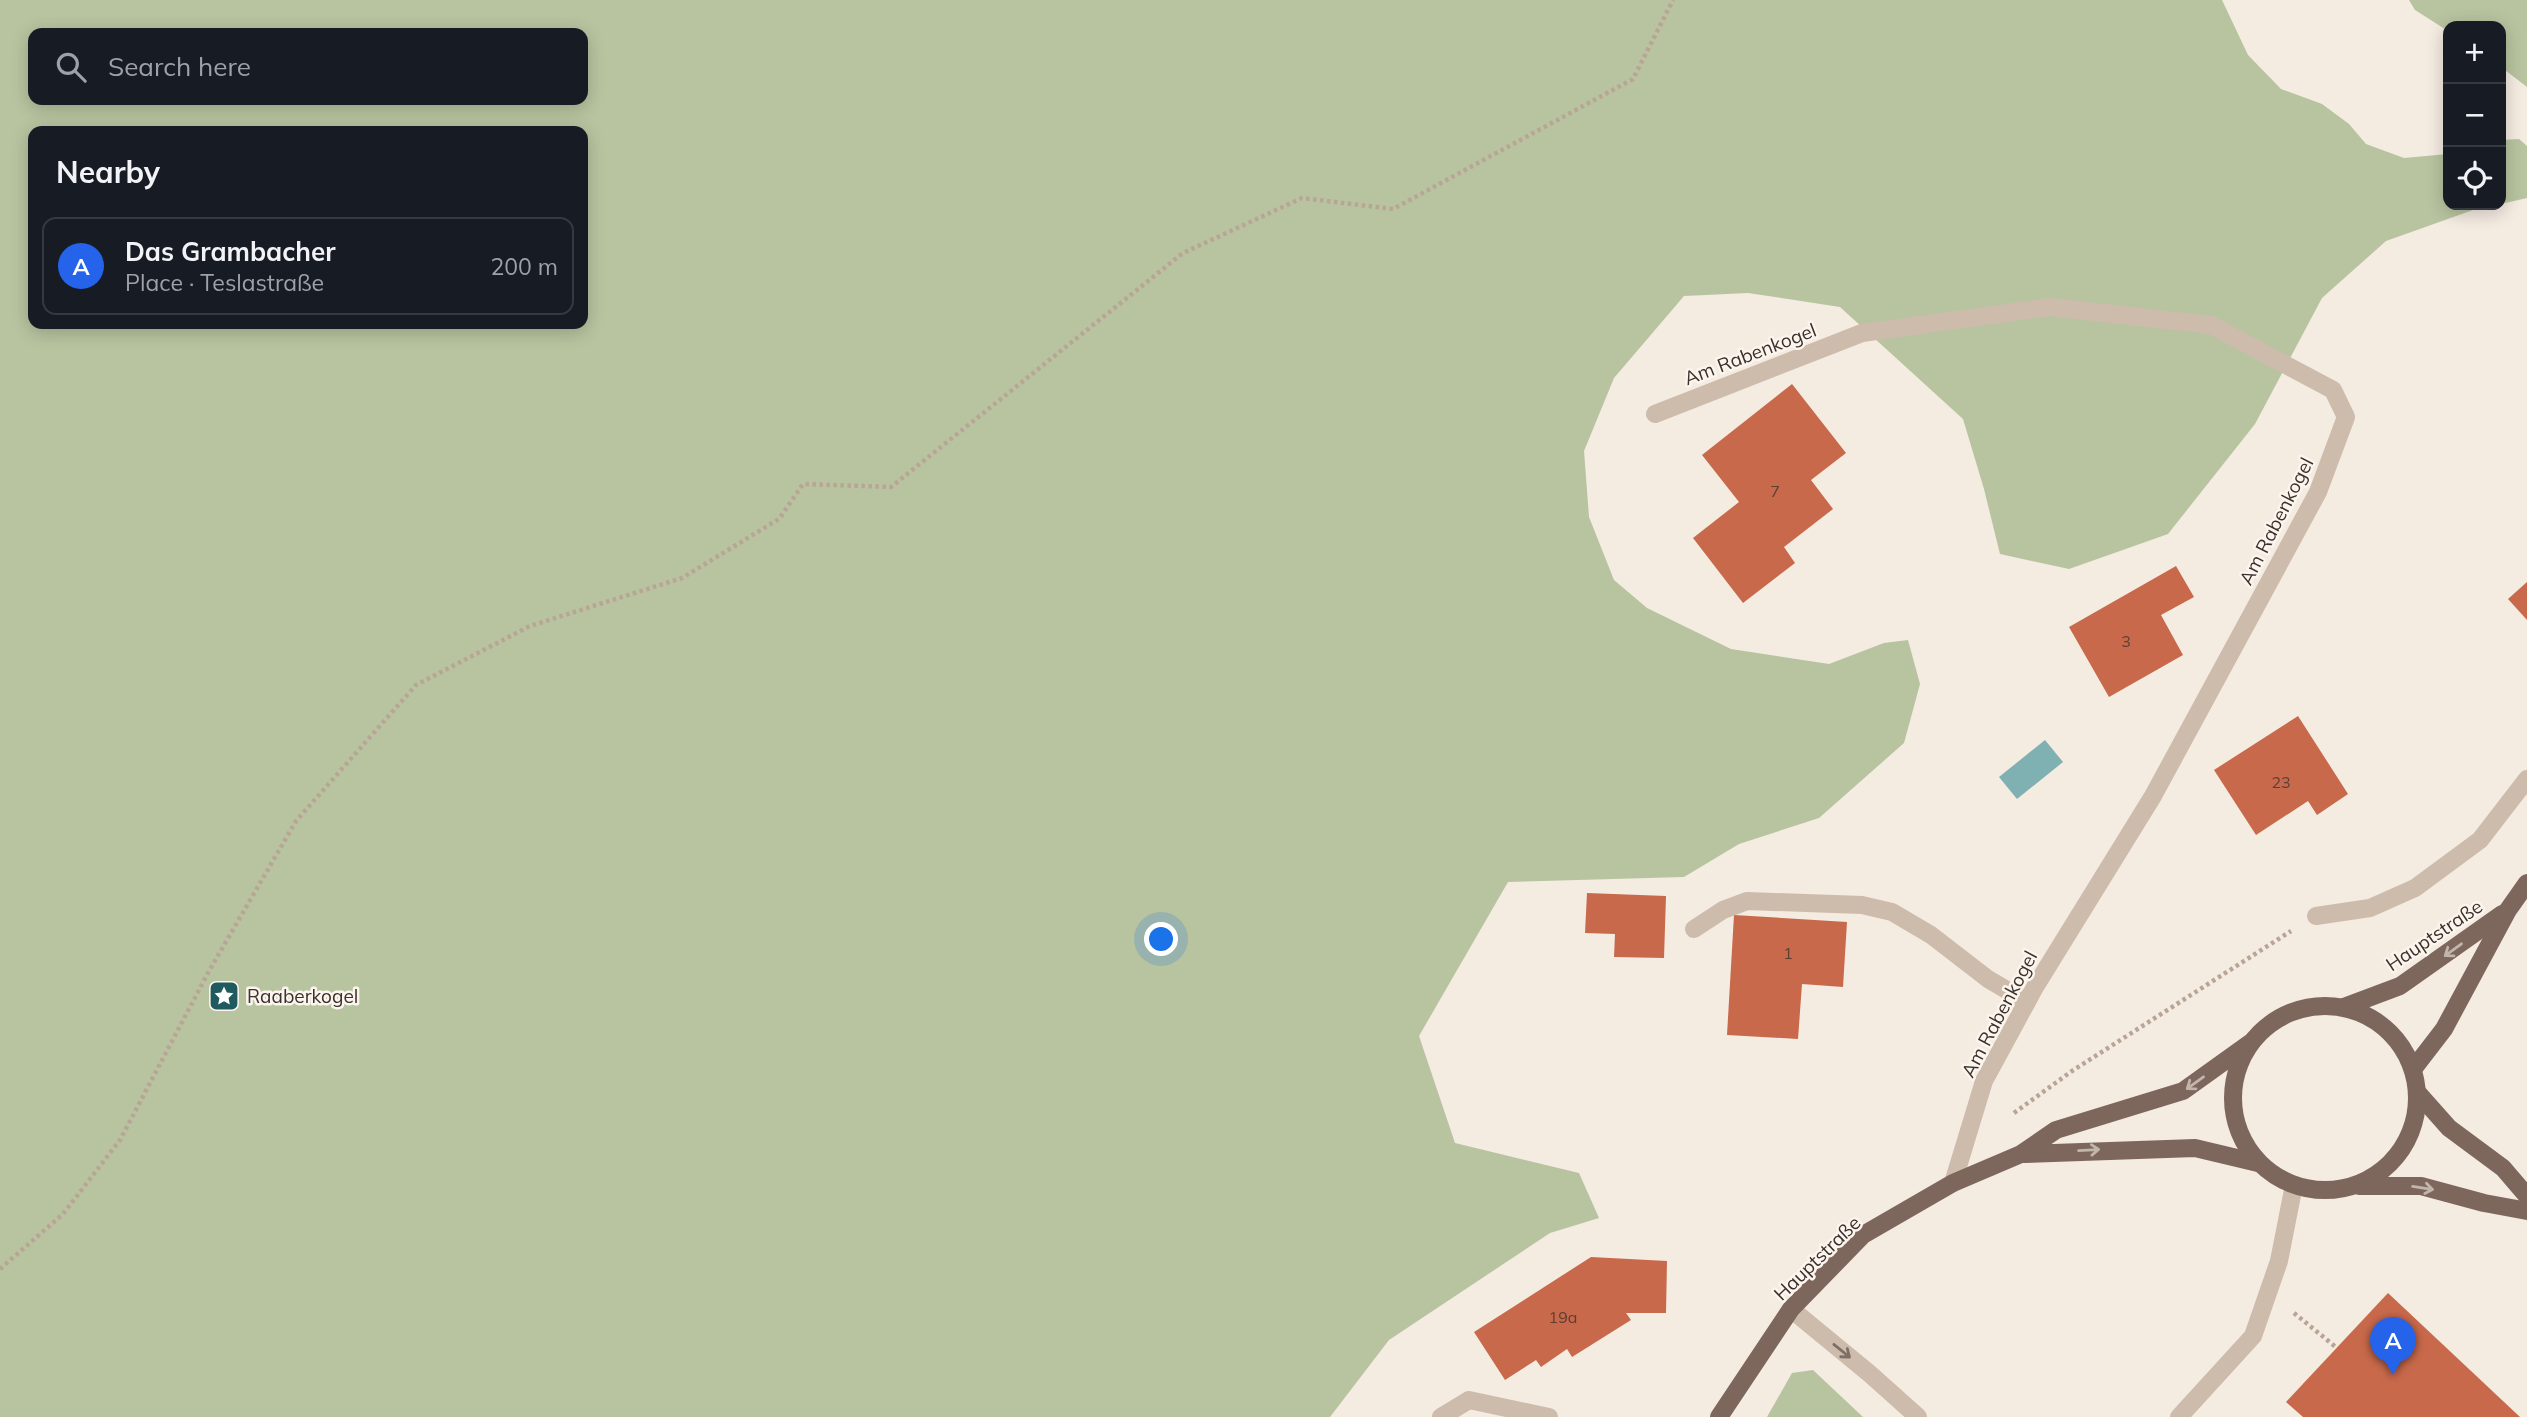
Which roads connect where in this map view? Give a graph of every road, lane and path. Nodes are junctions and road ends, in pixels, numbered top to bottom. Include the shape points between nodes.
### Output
1 (1673, 0) edge
2 (1655, 414) dead end
3 (2527, 779) edge
4 (2527, 883) edge
5 (2508, 910) junction
6 (2316, 916) joint
7 (1694, 929) dead end
8 (2027, 1002) junction
9 (2344, 1007) junction
10 (2250, 1043) junction
11 (2414, 1068) junction
12 (2417, 1092) junction
13 (2014, 1113) dead end
14 (2021, 1154) junction
15 (2258, 1163) junction
16 (1953, 1183) junction
17 (2294, 1185) junction
18 (2355, 1186) junction
19 (2527, 1196) edge
20 (2527, 1211) edge
21 (0, 1269) edge
22 (2268, 1292) junction
23 (1791, 1309) junction
24 (2337, 1348) dead end
25 (1441, 1417) edge
26 (1549, 1417) edge
27 (1719, 1417) edge
28 (1918, 1417) edge
29 (2179, 1417) edge

1 - 21 path via 1633,79 1393,209 1302,198 1183,253 891,487 803,484 779,519 682,578 530,626 416,685 296,821 209,971 120,1140 63,1214
2 - 8 street, Am Rabenkogel via 1862,333 2050,307 2211,325 2333,390 2346,417 2318,492 2153,796
3 - 6 street via 2480,840 2415,888 2370,908
4 - 5 main road, Hauptstraße
5 -> 9 main road, Hauptstraße via 2400,986
5 - 11 main road, Hauptstraße via 2444,1029
6 - 13 path via 2179,1000
7 - 8 street via 1747,901 1862,905 1892,912
8 - 16 street, Am Rabenkogel via 1984,1081
9 - 10 main road, Hauptstraße via 2292,1011 2269,1024
9 - 11 main road, Hauptstraße via 2384,1027
10 -> 14 main road, Hauptstraße via 2183,1091 2056,1130
10 - 15 main road, Hauptstraße via 2237,1066 2232,1091 2234,1117 2243,1142
11 - 12 main road, Hauptstraße
12 - 18 main road, Hauptstraße via 2410,1135 2378,1174
12 - 19 main road via 2449,1128 2503,1168
14 -> 15 main road, Hauptstraße via 2194,1148
14 - 16 main road, Hauptstraße
15 - 17 main road, Hauptstraße
16 - 23 main road, Hauptstraße via 1863,1236
17 - 18 main road, Hauptstraße via 2325,1191
17 - 22 street
18 -> 20 main road via 2421,1186
22 - 24 path
22 - 29 street via 2253,1336
23 - 27 main road, Hauptstraße
23 -> 28 street
25 - 26 street via 1469,1400

